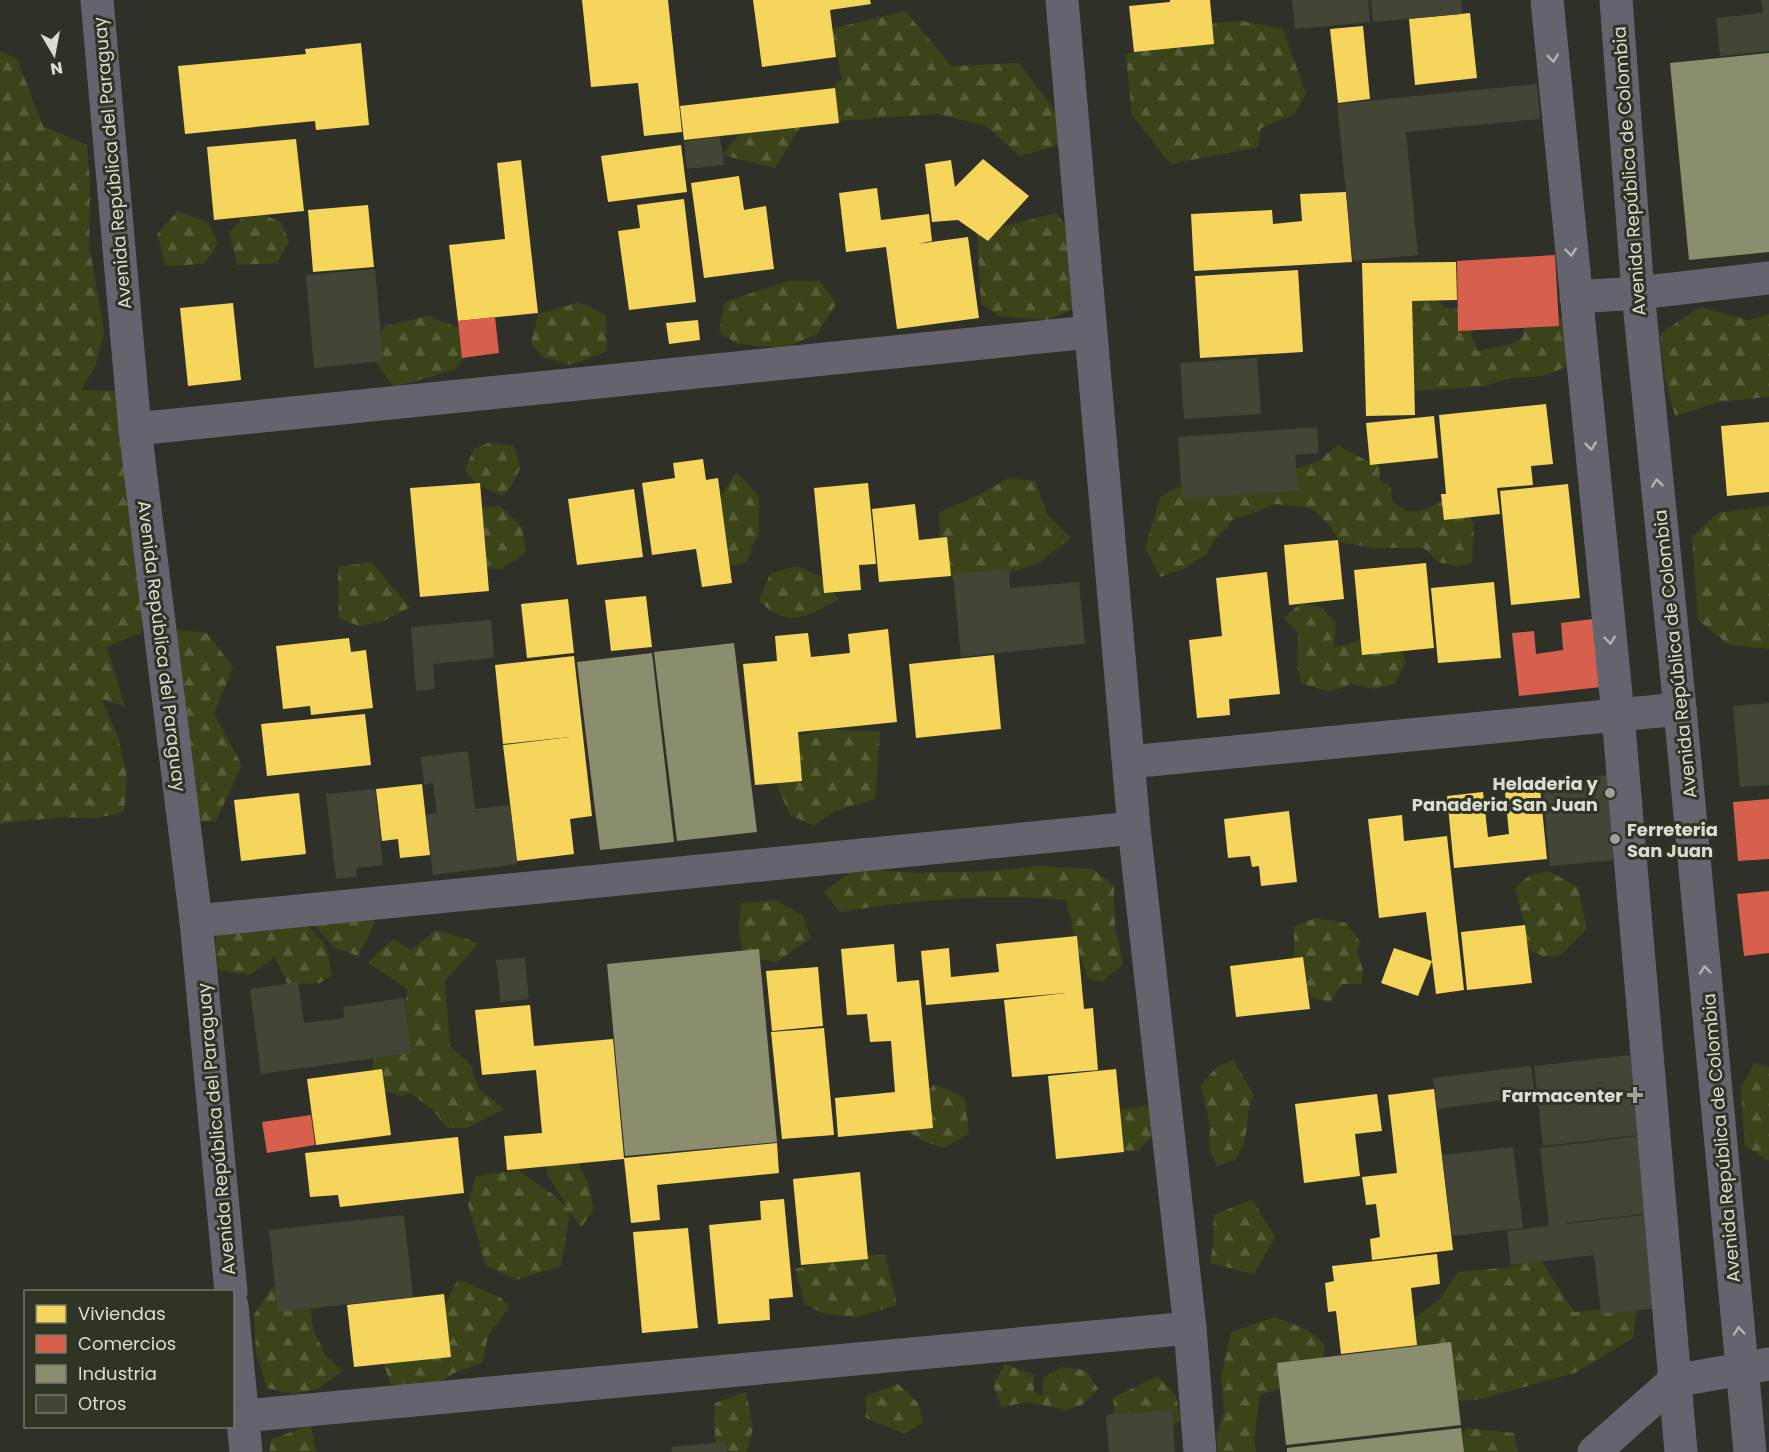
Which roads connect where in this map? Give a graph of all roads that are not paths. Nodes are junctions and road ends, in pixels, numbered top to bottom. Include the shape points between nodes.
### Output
1 (97, 0) edge
2 (1062, 0) edge
3 (1547, 0) edge
4 (1616, 0) edge
5 (1769, 278) edge
6 (1638, 293) junction
7 (1576, 297) junction
8 (1090, 332) junction
9 (135, 429) junction
10 (1680, 709) junction
11 (1618, 715) junction
12 (1129, 762) junction
13 (1134, 828) junction
14 (196, 921) junction
15 (231, 1290) edge
16 (234, 1326) edge
17 (1190, 1329) junction
18 (1756, 1366) edge
19 (1674, 1382) junction
20 (243, 1416) junction
21 (246, 1452) edge
22 (1200, 1452) edge
23 (1594, 1452) edge
24 (1681, 1452) edge
25 (1750, 1452) edge

1 - 9 street, Avenida República del Paraguay
2 - 8 street
3 -> 7 street
4 - 6 street, Avenida República de Colombia
5 - 6 street
6 - 7 street
10 -> 6 street, Avenida República de Colombia
7 -> 11 street
8 - 9 street
8 - 12 street
9 - 14 street, Avenida República del Paraguay
10 - 11 street
18 -> 10 street, Avenida República de Colombia
11 - 12 street
11 - 19 street
12 - 13 street
13 - 14 street
13 - 17 street
14 - 15 street, Avenida República del Paraguay
16 - 20 street
17 - 20 street
17 - 22 street
18 - 19 street
18 - 25 street, Avenida República de Colombia
19 - 23 street
19 - 24 street
20 - 21 street

